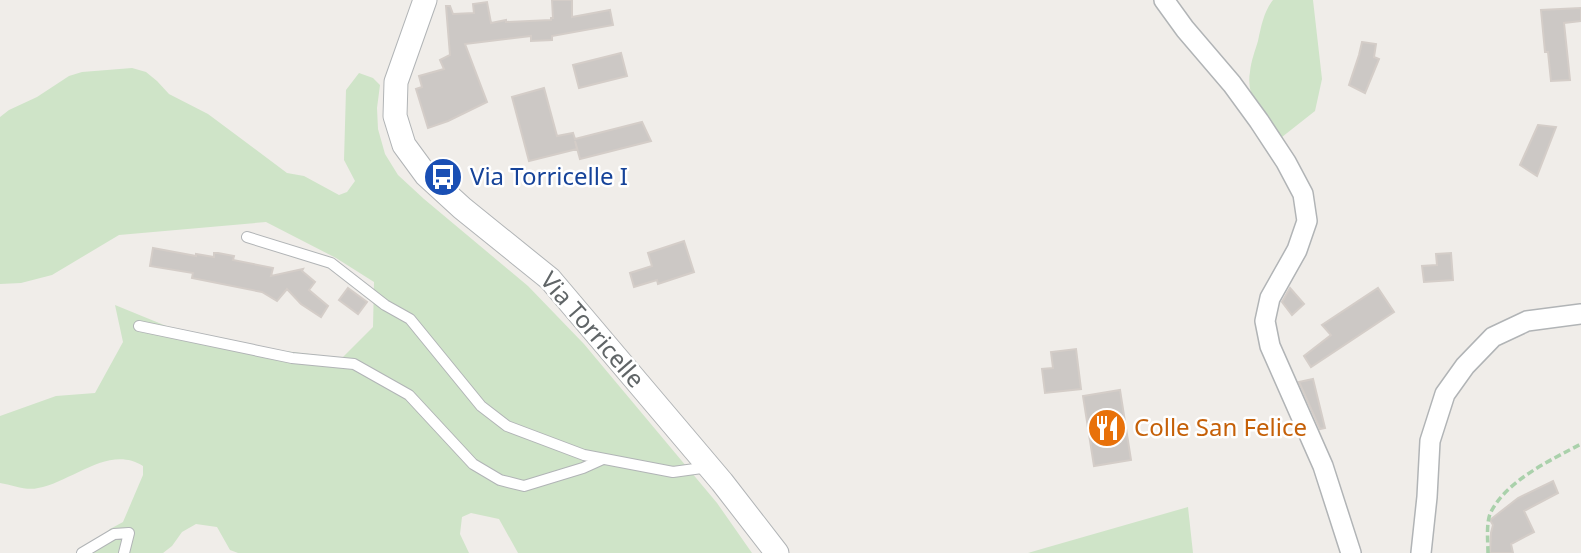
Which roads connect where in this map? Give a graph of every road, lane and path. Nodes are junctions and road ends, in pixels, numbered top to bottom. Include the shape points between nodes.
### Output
1 (425, 0) edge
2 (1164, 0) edge
3 (247, 237) dead end
4 (1581, 314) edge
5 (139, 326) dead end
6 (1581, 444) edge
7 (604, 458) junction
8 (710, 467) junction
9 (82, 553) edge
10 (124, 553) edge
11 (777, 553) edge
12 (1351, 553) edge
13 (1421, 553) edge
14 (1488, 553) edge

1 - 8 street, Via Torricelle via 397,82 395,116 404,145 426,175 550,279
2 - 12 street via 1259,121 1303,194 1307,221 1297,250 1270,298 1265,321 1270,346 1323,466
3 - 7 lane via 331,263 410,319 481,406 508,426
4 - 13 street via 1527,321 1493,337 1445,394 1430,440
5 - 7 lane via 292,358 354,364 409,395 473,464 500,480 524,486
6 - 14 path via 1508,489 1490,515
7 - 8 lane via 673,472
8 - 11 street, Via Torricelle
9 - 10 lane via 114,534 129,533

